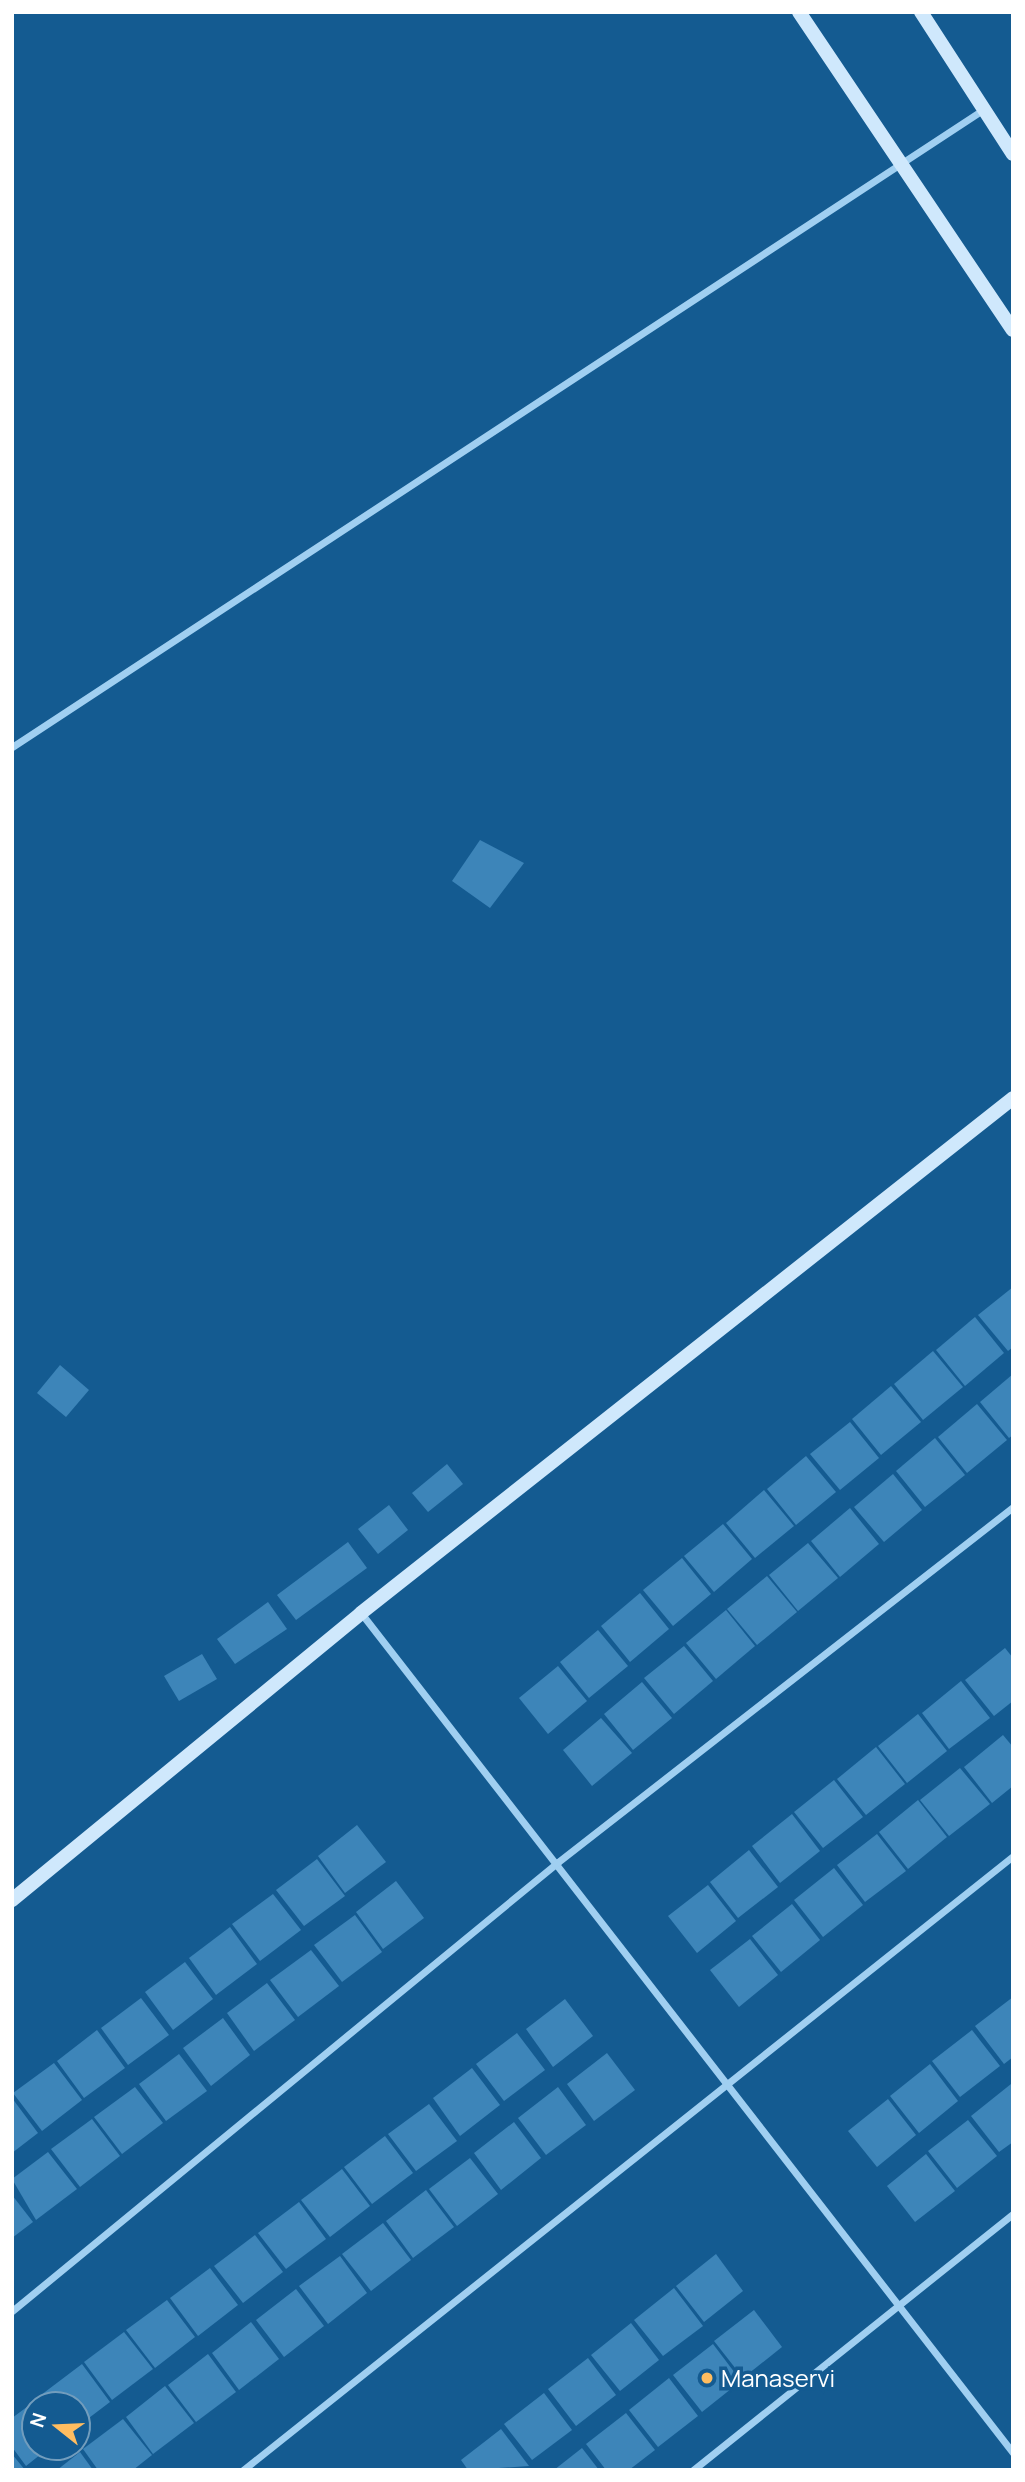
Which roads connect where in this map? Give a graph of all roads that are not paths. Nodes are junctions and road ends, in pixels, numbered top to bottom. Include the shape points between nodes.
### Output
1 (799, 12) edge
2 (921, 12) edge
3 (984, 109) junction
4 (1013, 154) edge
5 (897, 161) junction
6 (1013, 330) edge
7 (12, 747) edge
8 (1013, 1098) edge
9 (1013, 1507) edge
10 (361, 1613) junction
11 (1013, 1856) edge
12 (558, 1862) junction
13 (12, 1900) edge
14 (730, 2081) junction
15 (1013, 2214) edge
16 (898, 2305) junction
17 (12, 2311) edge
18 (1013, 2453) edge
19 (243, 2470) edge
20 (693, 2470) edge

1 - 5 street
2 - 3 street
3 - 4 street
3 - 5 street
5 - 6 street
5 - 7 street
8 - 10 street
9 - 12 street
10 - 12 street
10 - 13 street
11 - 14 street
12 - 14 street
12 - 17 street
14 - 16 street
14 - 19 street
15 - 16 street
16 - 18 street
16 - 20 street

